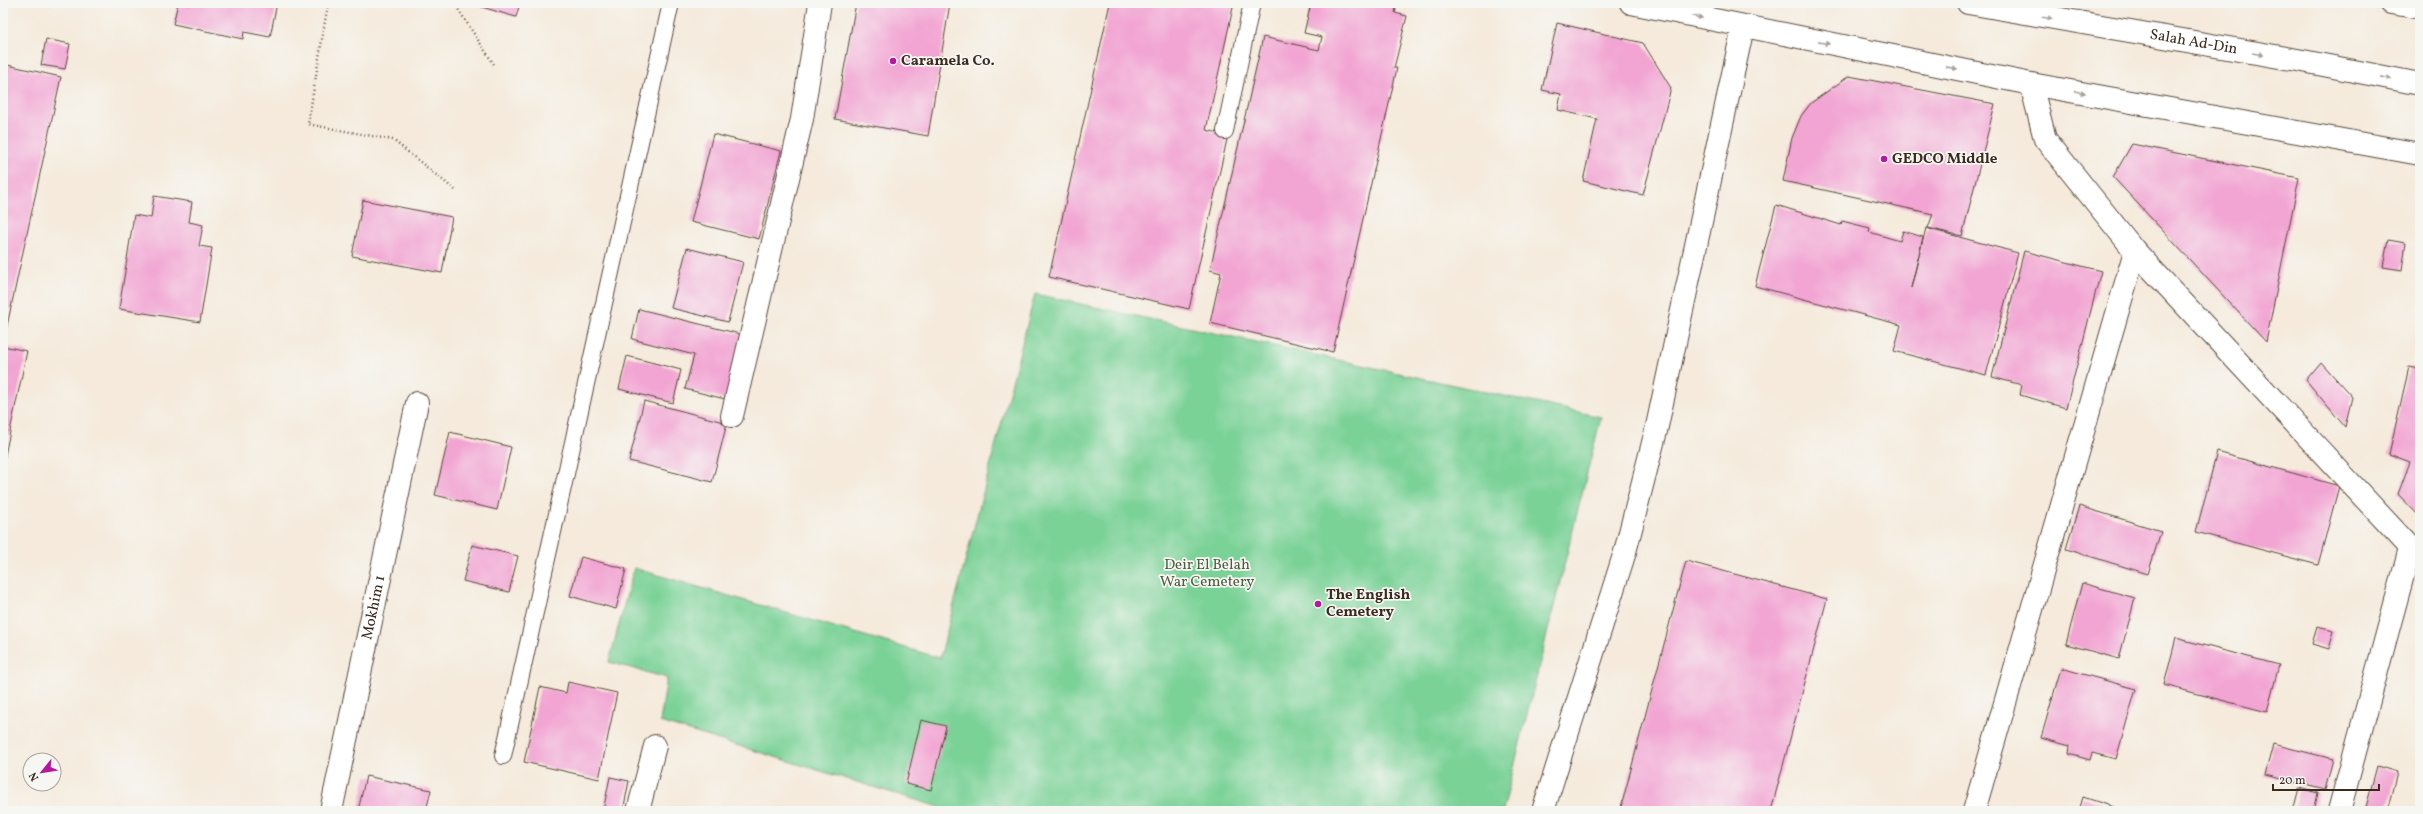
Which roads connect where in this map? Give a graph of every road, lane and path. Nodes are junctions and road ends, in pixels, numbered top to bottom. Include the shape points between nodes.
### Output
1 (328, 3) edge
2 (454, 3) edge
3 (671, 3) edge
4 (820, 3) edge
5 (1252, 3) edge
6 (1631, 3) edge
7 (1968, 3) edge
8 (2391, 3) edge
9 (2420, 8) edge
10 (1743, 27) junction
11 (495, 66) dead end
12 (2031, 84) junction
13 (2420, 84) edge
14 (1225, 131) dead end
15 (2420, 154) edge
16 (455, 190) dead end
17 (2134, 251) junction
18 (417, 403) dead end
19 (732, 416) dead end
20 (2415, 554) edge
21 (655, 746) dead end
22 (503, 756) dead end
23 (331, 811) edge
24 (638, 811) edge
25 (1543, 811) edge
26 (1974, 811) edge
27 (2339, 811) edge

1 - 16 path via 308,124 393,140
2 - 11 path
3 - 22 lane
4 - 19 main road via 802,119
5 - 14 lane
6 -> 10 main road
7 -> 13 main road, Salah Ad-Din via 2303,61
8 - 9 main road
10 -> 12 main road
10 - 25 main road via 1656,431 1625,552
12 -> 15 main road
12 - 17 main road via 2045,139
17 - 20 main road
17 - 26 main road
18 - 23 main road, Mokhim 1
20 - 27 main road
21 - 24 main road

